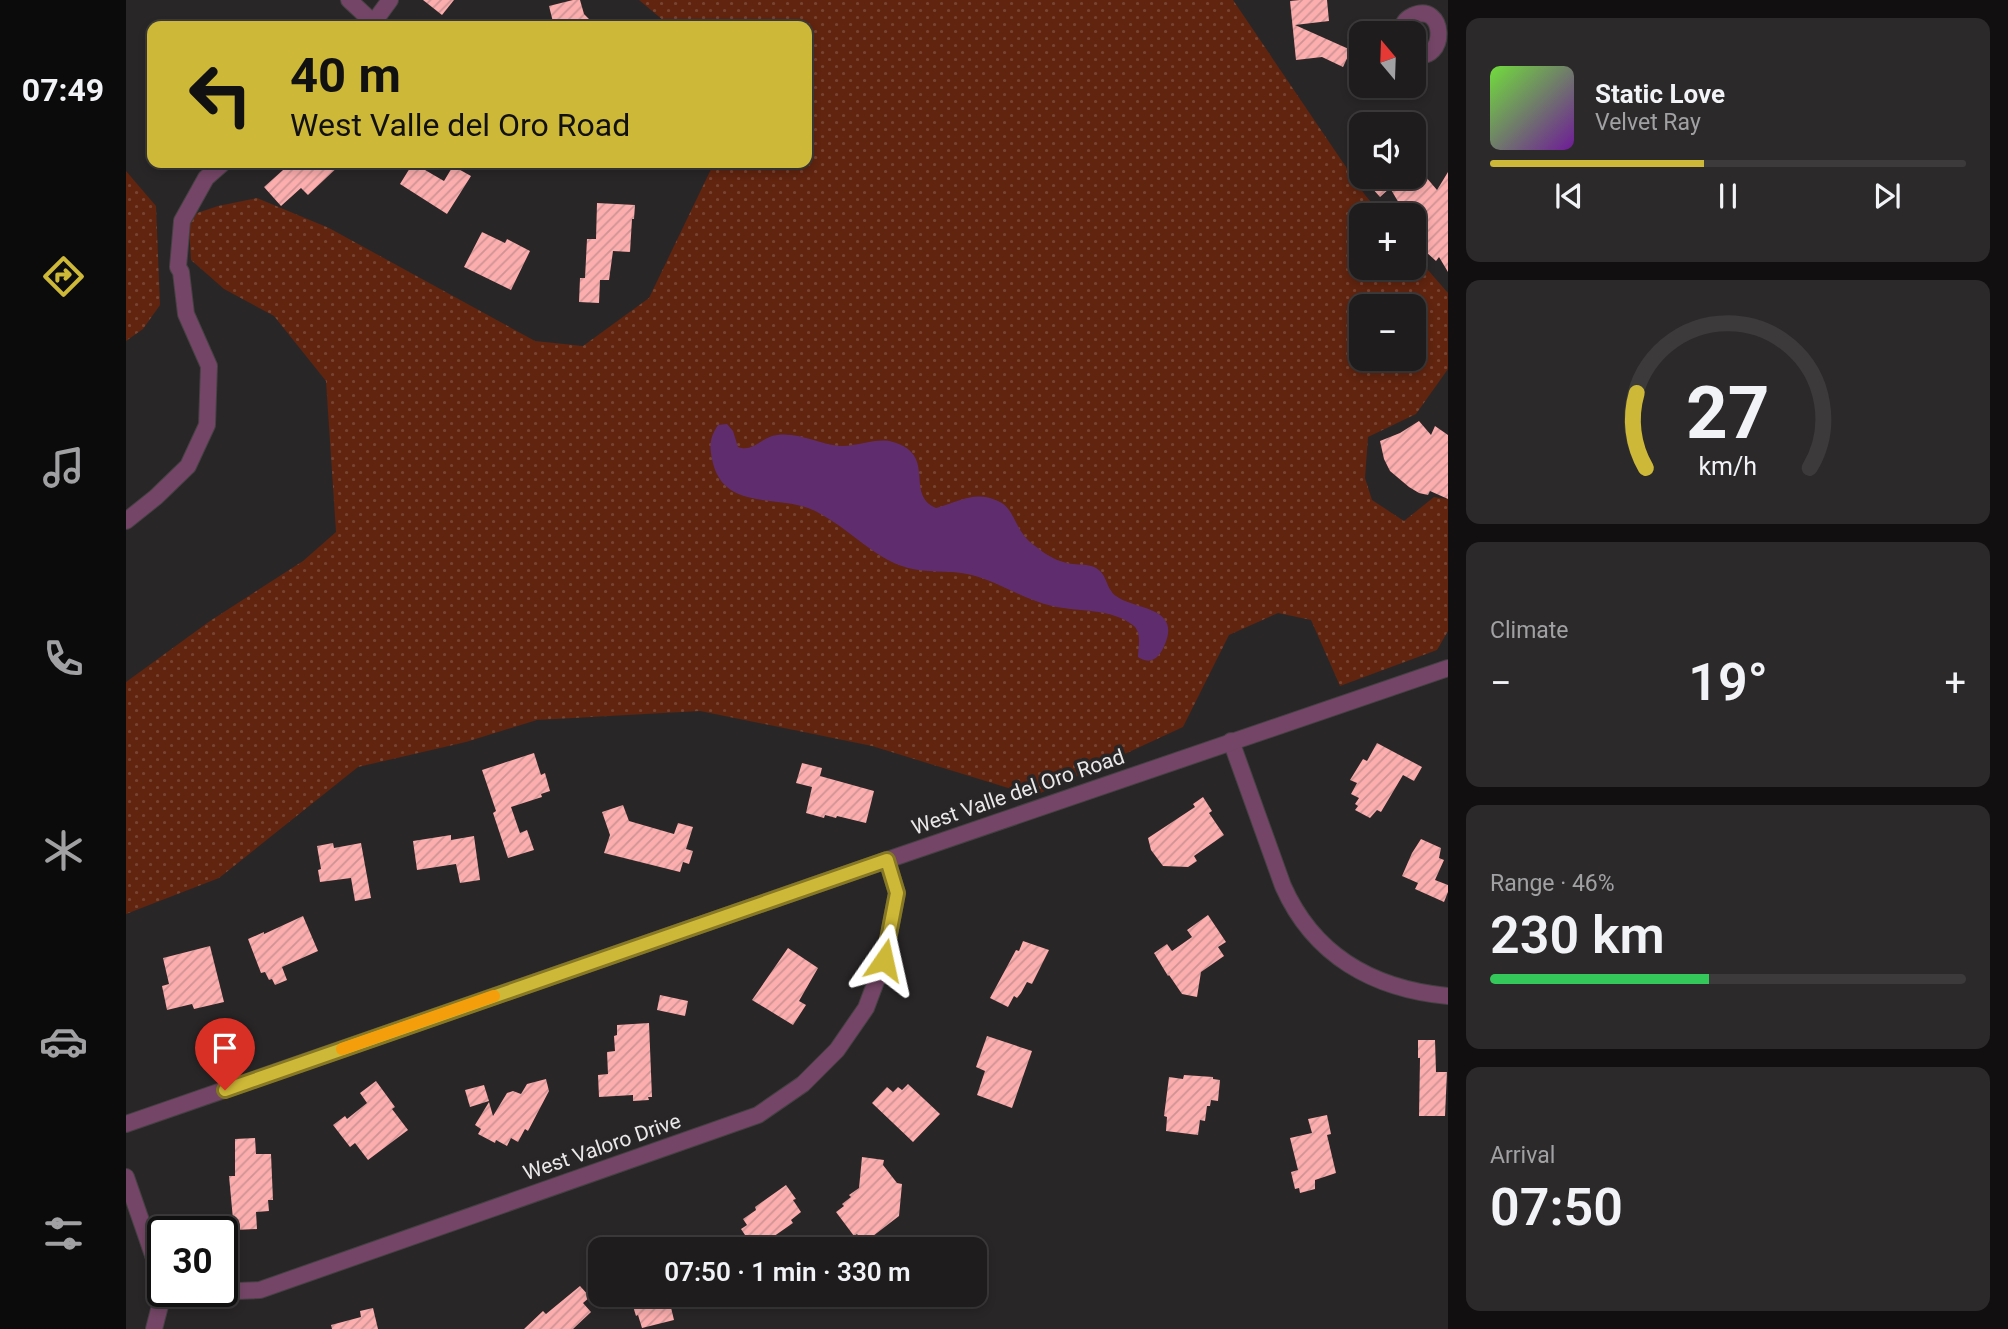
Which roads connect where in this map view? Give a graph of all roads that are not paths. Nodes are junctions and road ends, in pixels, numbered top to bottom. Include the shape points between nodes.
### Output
1 (349, 0) edge
2 (390, 0) edge
3 (370, 21) edge
4 (377, 21) edge
5 (1405, 21) edge
6 (1444, 25) edge
7 (1426, 54) edge
8 (217, 168) edge
9 (126, 521) edge
10 (1448, 668) edge
11 (1231, 741) junction
12 (887, 860) junction
13 (1448, 996) edge
14 (126, 1124) edge
15 (126, 1177) edge
16 (147, 1238) edge
17 (238, 1291) edge
18 (160, 1307) edge
19 (154, 1329) edge

1 - 3 street
2 - 4 street
5 - 6 street via 1417,14
6 - 7 street via 1435,51
8 - 9 street via 206,178 182,221 178,267 186,314 209,366 207,425 188,466
10 - 11 street, West Valle del Oro Road
11 - 12 street, West Valle del Oro Road
11 - 13 street via 1289,901 1312,933 1348,965 1375,980
12 - 14 street, West Valle del Oro Road
12 - 17 street, West Valoro Drive via 897,893 884,960 866,1008 837,1051 803,1084 758,1115 260,1290
15 - 16 street
18 - 19 street

